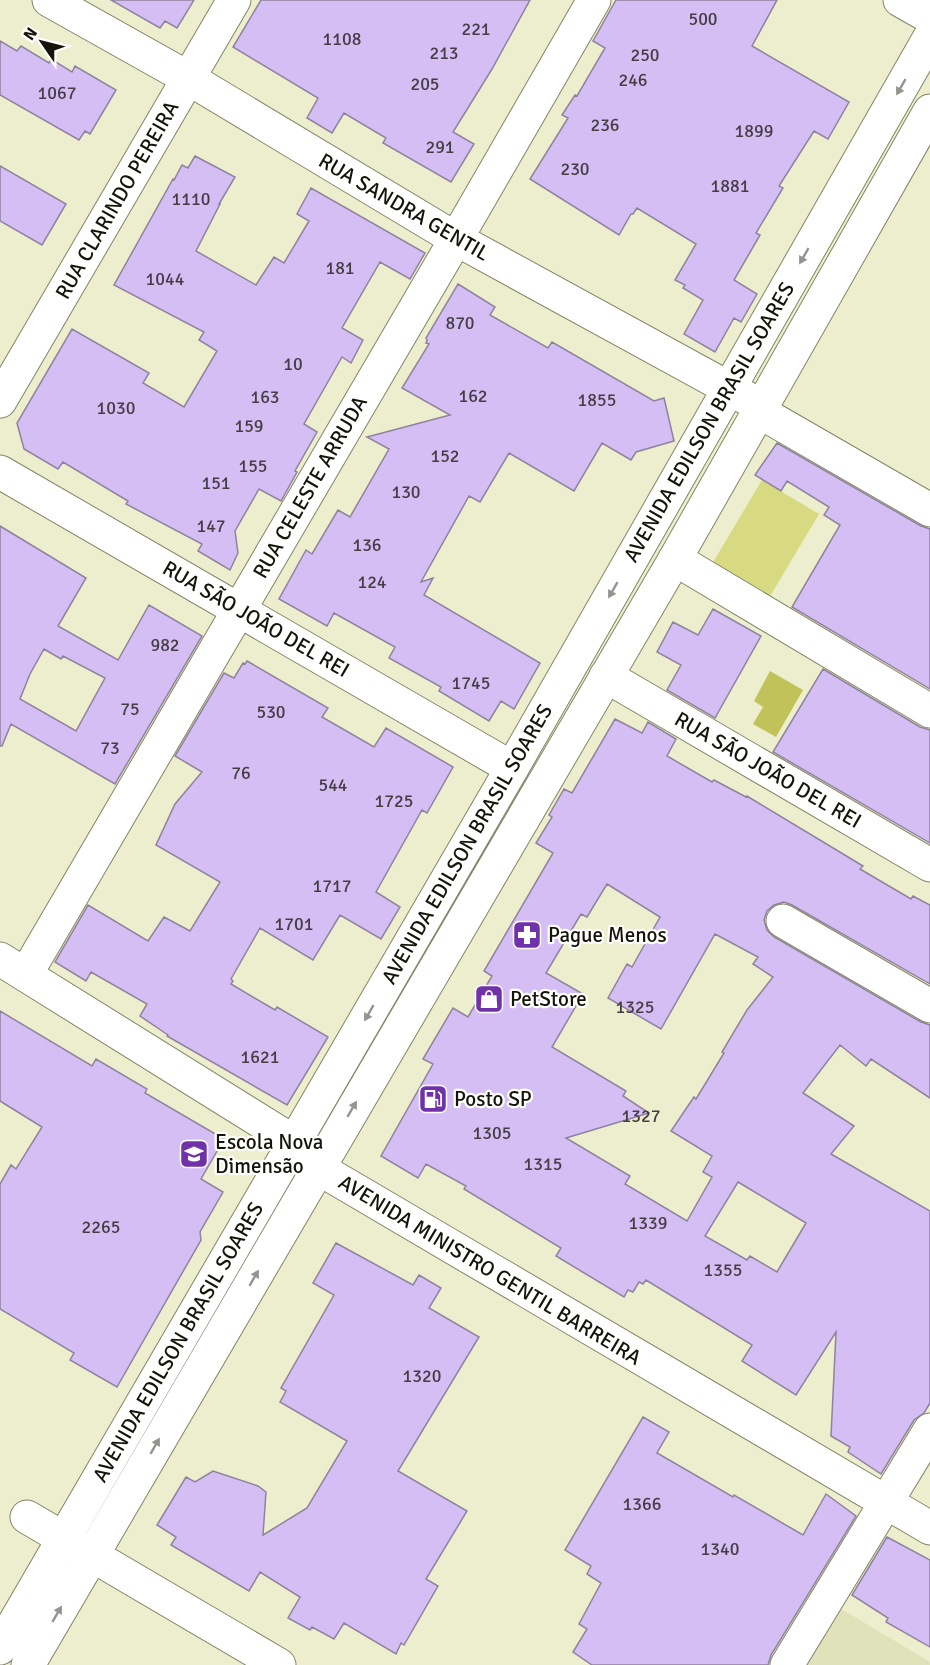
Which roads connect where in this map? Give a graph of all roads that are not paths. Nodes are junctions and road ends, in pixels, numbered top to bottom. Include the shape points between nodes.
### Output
1 (49, 0) edge
2 (234, 0) edge
3 (594, 0) edge
4 (900, 0) edge
5 (930, 17) edge
6 (930, 37) edge
7 (188, 78) junction
8 (930, 111) edge
9 (456, 239) junction
10 (729, 387) junction
11 (0, 401) edge
12 (762, 409) junction
13 (0, 472) edge
14 (930, 510) edge
15 (675, 559) junction
16 (239, 609) junction
17 (606, 676) junction
18 (930, 711) edge
19 (512, 768) junction
20 (930, 865) edge
21 (783, 921) dead end
22 (13, 967) edge
23 (930, 1006) edge
24 (294, 1142) junction
25 (318, 1168) junction
26 (930, 1430) edge
27 (886, 1503) junction
28 (27, 1517) dead end
29 (930, 1528) edge
30 (64, 1539) junction
31 (91, 1555) junction
32 (0, 1648) edge
33 (28, 1665) edge
34 (279, 1665) edge
35 (787, 1665) edge

1 - 7 street, RUA SANDRA GENTIL
2 - 7 street, RUA CLARINDO PEREIRA
3 - 9 street, RUA CELESTE ARRUDA
4 - 5 street
6 -> 10 street, AVENIDA EDILSON BRASIL SOARES
7 - 9 street, RUA SANDRA GENTIL
7 - 11 street, RUA CLARINDO PEREIRA
8 - 12 street, AVENIDA EDILSON BRASIL SOARES
9 - 10 street, RUA SANDRA GENTIL
9 - 16 street, RUA CELESTE ARRUDA
10 - 12 street, RUA SANDRA GENTIL
10 -> 19 street, AVENIDA EDILSON BRASIL SOARES
12 - 14 street, RUA SANDRA GENTIL
12 - 15 street, AVENIDA EDILSON BRASIL SOARES
13 - 16 street, RUA SÃO JOÃO DEL REI
15 - 17 street, AVENIDA EDILSON BRASIL SOARES
15 - 18 street
16 - 19 street, RUA SÃO JOÃO DEL REI
16 - 22 street, RUA CELESTE ARRUDA
17 - 20 street, RUA SÃO JOÃO DEL REI
25 -> 17 street, AVENIDA EDILSON BRASIL SOARES
19 -> 24 street, AVENIDA EDILSON BRASIL SOARES
21 - 23 street
22 - 24 street, AVENIDA MINISTRO GENTIL BARREIRA
24 - 25 street, AVENIDA MINISTRO GENTIL BARREIRA
24 - 30 street, AVENIDA EDILSON BRASIL SOARES
25 - 27 street, AVENIDA MINISTRO GENTIL BARREIRA
31 -> 25 street, AVENIDA EDILSON BRASIL SOARES
26 - 27 street
27 - 29 street, AVENIDA MINISTRO GENTIL BARREIRA
27 - 35 street
28 - 30 street
30 - 31 street
30 - 32 street, AVENIDA EDILSON BRASIL SOARES
33 -> 31 street, AVENIDA EDILSON BRASIL SOARES
31 - 34 street

